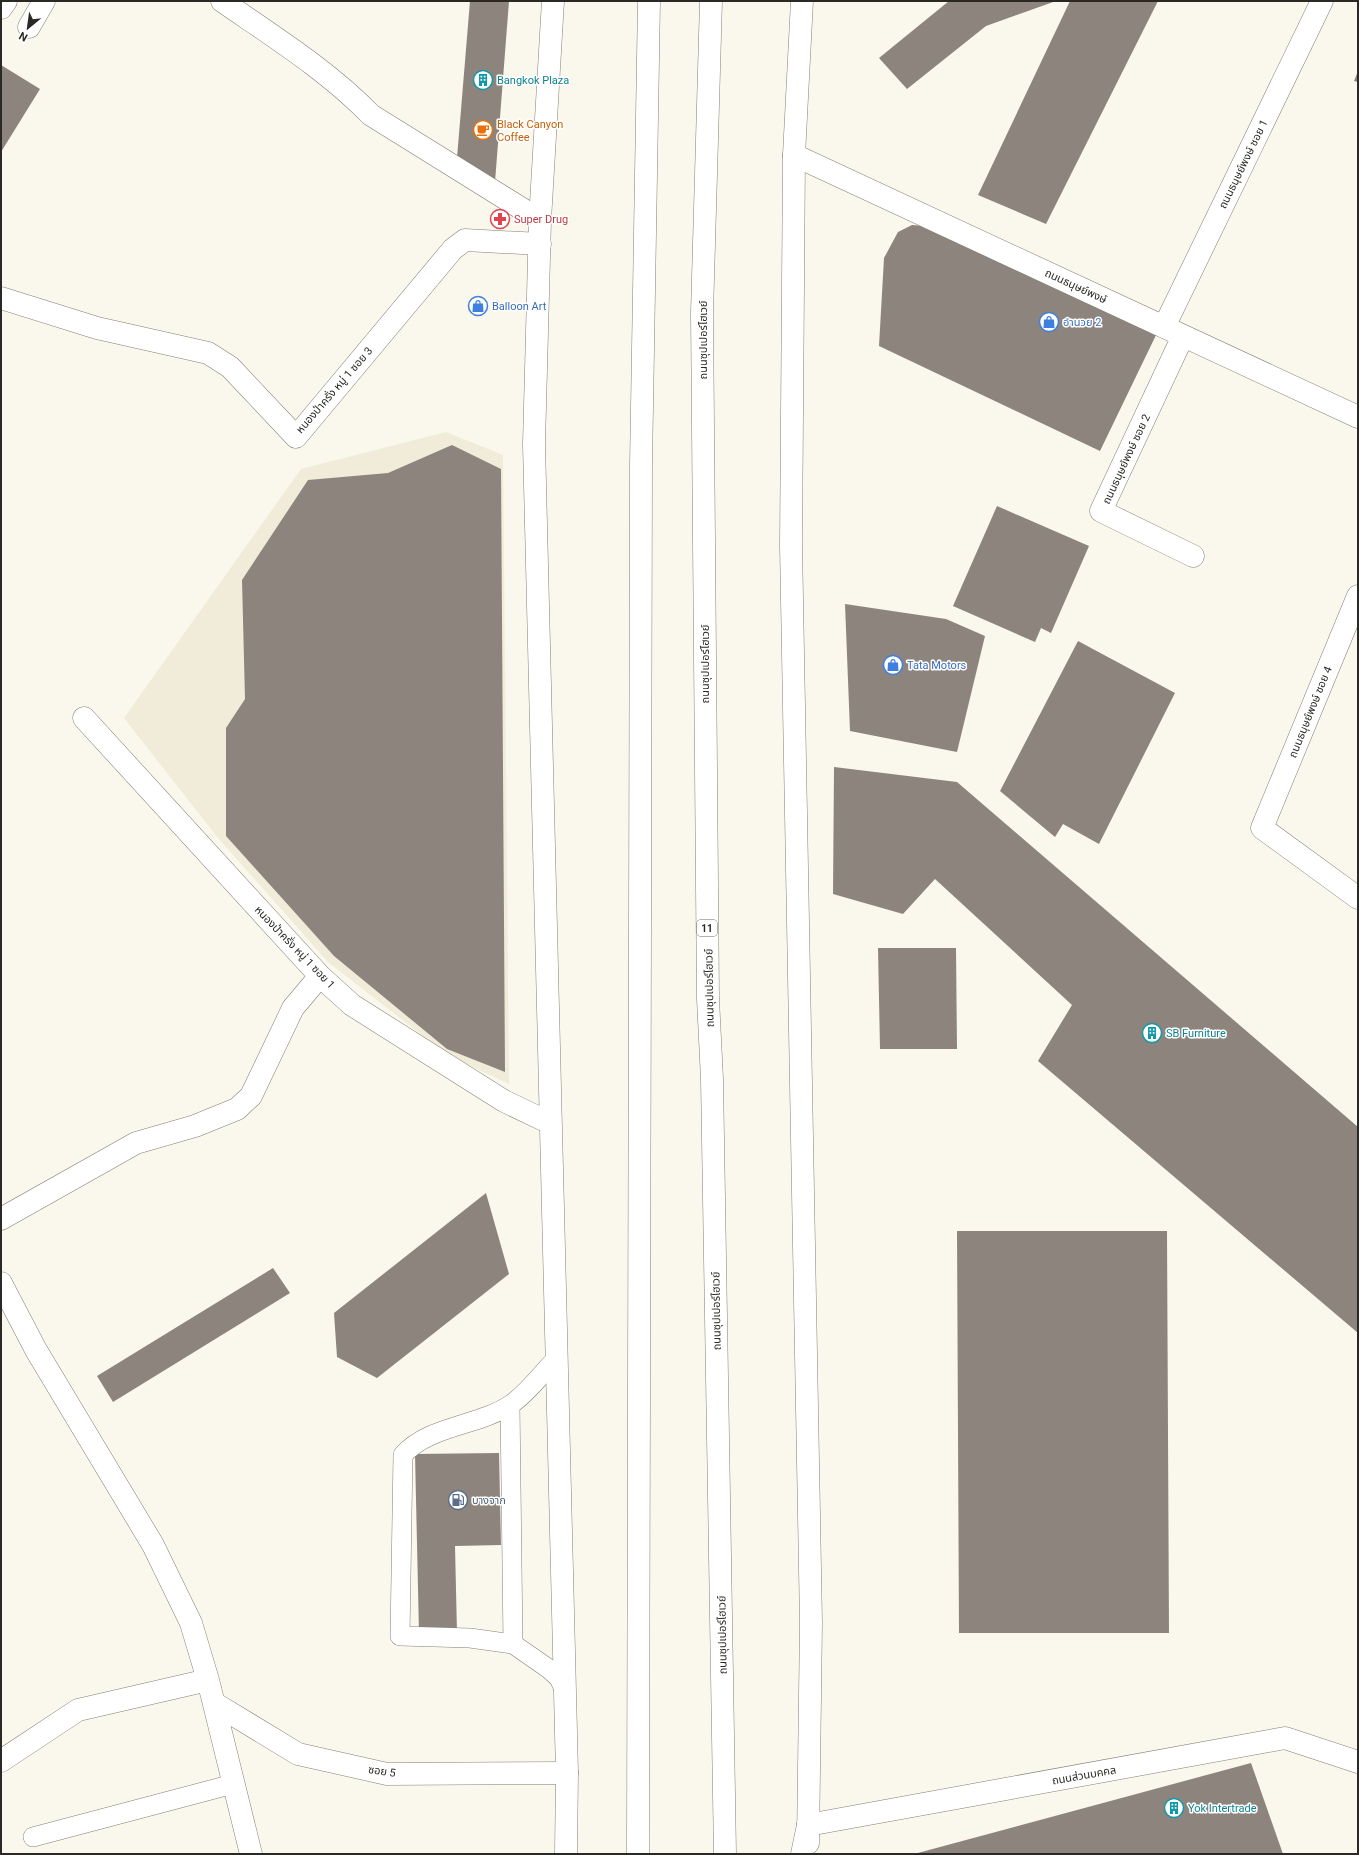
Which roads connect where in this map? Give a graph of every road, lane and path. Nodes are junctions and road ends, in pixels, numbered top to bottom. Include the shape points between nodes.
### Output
1 (6, 1) edge
2 (44, 1) edge
3 (222, 1) edge
4 (552, 1) edge
5 (649, 1) edge
6 (711, 1) edge
7 (802, 1) edge
8 (1322, 1) edge
9 (1, 8) edge
10 (29, 27) dead end
11 (794, 155) junction
12 (540, 220) junction
13 (540, 244) junction
14 (1, 298) edge
15 (1173, 332) junction
16 (1358, 417) edge
17 (1192, 556) dead end
18 (1358, 596) edge
19 (84, 718) dead end
20 (1358, 898) edge
21 (320, 976) junction
22 (550, 1123) junction
23 (1, 1219) edge
24 (1, 1283) edge
25 (556, 1359) junction
26 (510, 1405) junction
27 (513, 1644) junction
28 (208, 1680) junction
29 (564, 1689) junction
30 (214, 1703) junction
31 (1, 1761) edge
32 (1358, 1762) edge
33 (567, 1773) junction
34 (234, 1784) junction
35 (808, 1825) junction
36 (33, 1837) dead end
37 (251, 1854) edge
38 (566, 1854) edge
39 (638, 1854) edge
40 (725, 1854) edge
41 (802, 1854) edge
42 (807, 1854) edge

1 - 9 main road
2 - 10 main road
3 - 12 main road via 325,72 349,92 370,115
4 - 12 main road
5 - 39 main road via 641,473
6 - 40 main road, ถนนซุปเปอร์ไฮเวย์ / 11 via 702,314 708,999 712,1087
7 - 11 main road
8 - 15 main road, ถนนธนุษย์พงษ์ ซอย 1
11 - 15 main road, ถนนธนุษย์พงษ์
11 - 35 main road via 791,545 810,1615
12 - 13 main road
13 - 14 main road, หนองป่าครั่ง หมู่ 1 ซอย 3 via 465,240 453,249 296,436 230,367 208,353 97,328
13 - 22 main road via 534,444
15 - 16 main road, ถนนธนุษย์พงษ์
15 - 17 main road, ถนนธนุษย์พงษ์ ซอย 2 via 1101,511
18 - 20 main road, ถนนธนุษย์พงษ์ ซอย 4 via 1262,828
19 - 21 main road, หนองป่าครั่ง หมู่ 1 ซอย 1
21 - 22 main road, หนองป่าครั่ง หมู่ 1 ซอย 1 via 352,1005 504,1101
21 - 23 main road via 293,1008 250,1096 237,1109 195,1126 136,1143
22 - 25 main road
24 - 28 main road via 36,1350 153,1545 191,1623
25 - 26 lane via 530,1388
25 - 29 main road
26 - 27 lane
26 - 27 lane via 426,1438 402,1455 400,1636 470,1638
27 - 29 lane via 549,1669 559,1678
28 - 30 main road
28 - 31 main road via 78,1710
29 - 33 main road
30 - 33 main road, ซอย 5 via 298,1754 387,1774
30 - 34 main road
32 - 35 main road, ถนนส่วนบคคล via 1285,1738
33 - 38 main road
34 - 36 lane
34 - 37 main road
35 - 41 main road
35 - 42 main road

